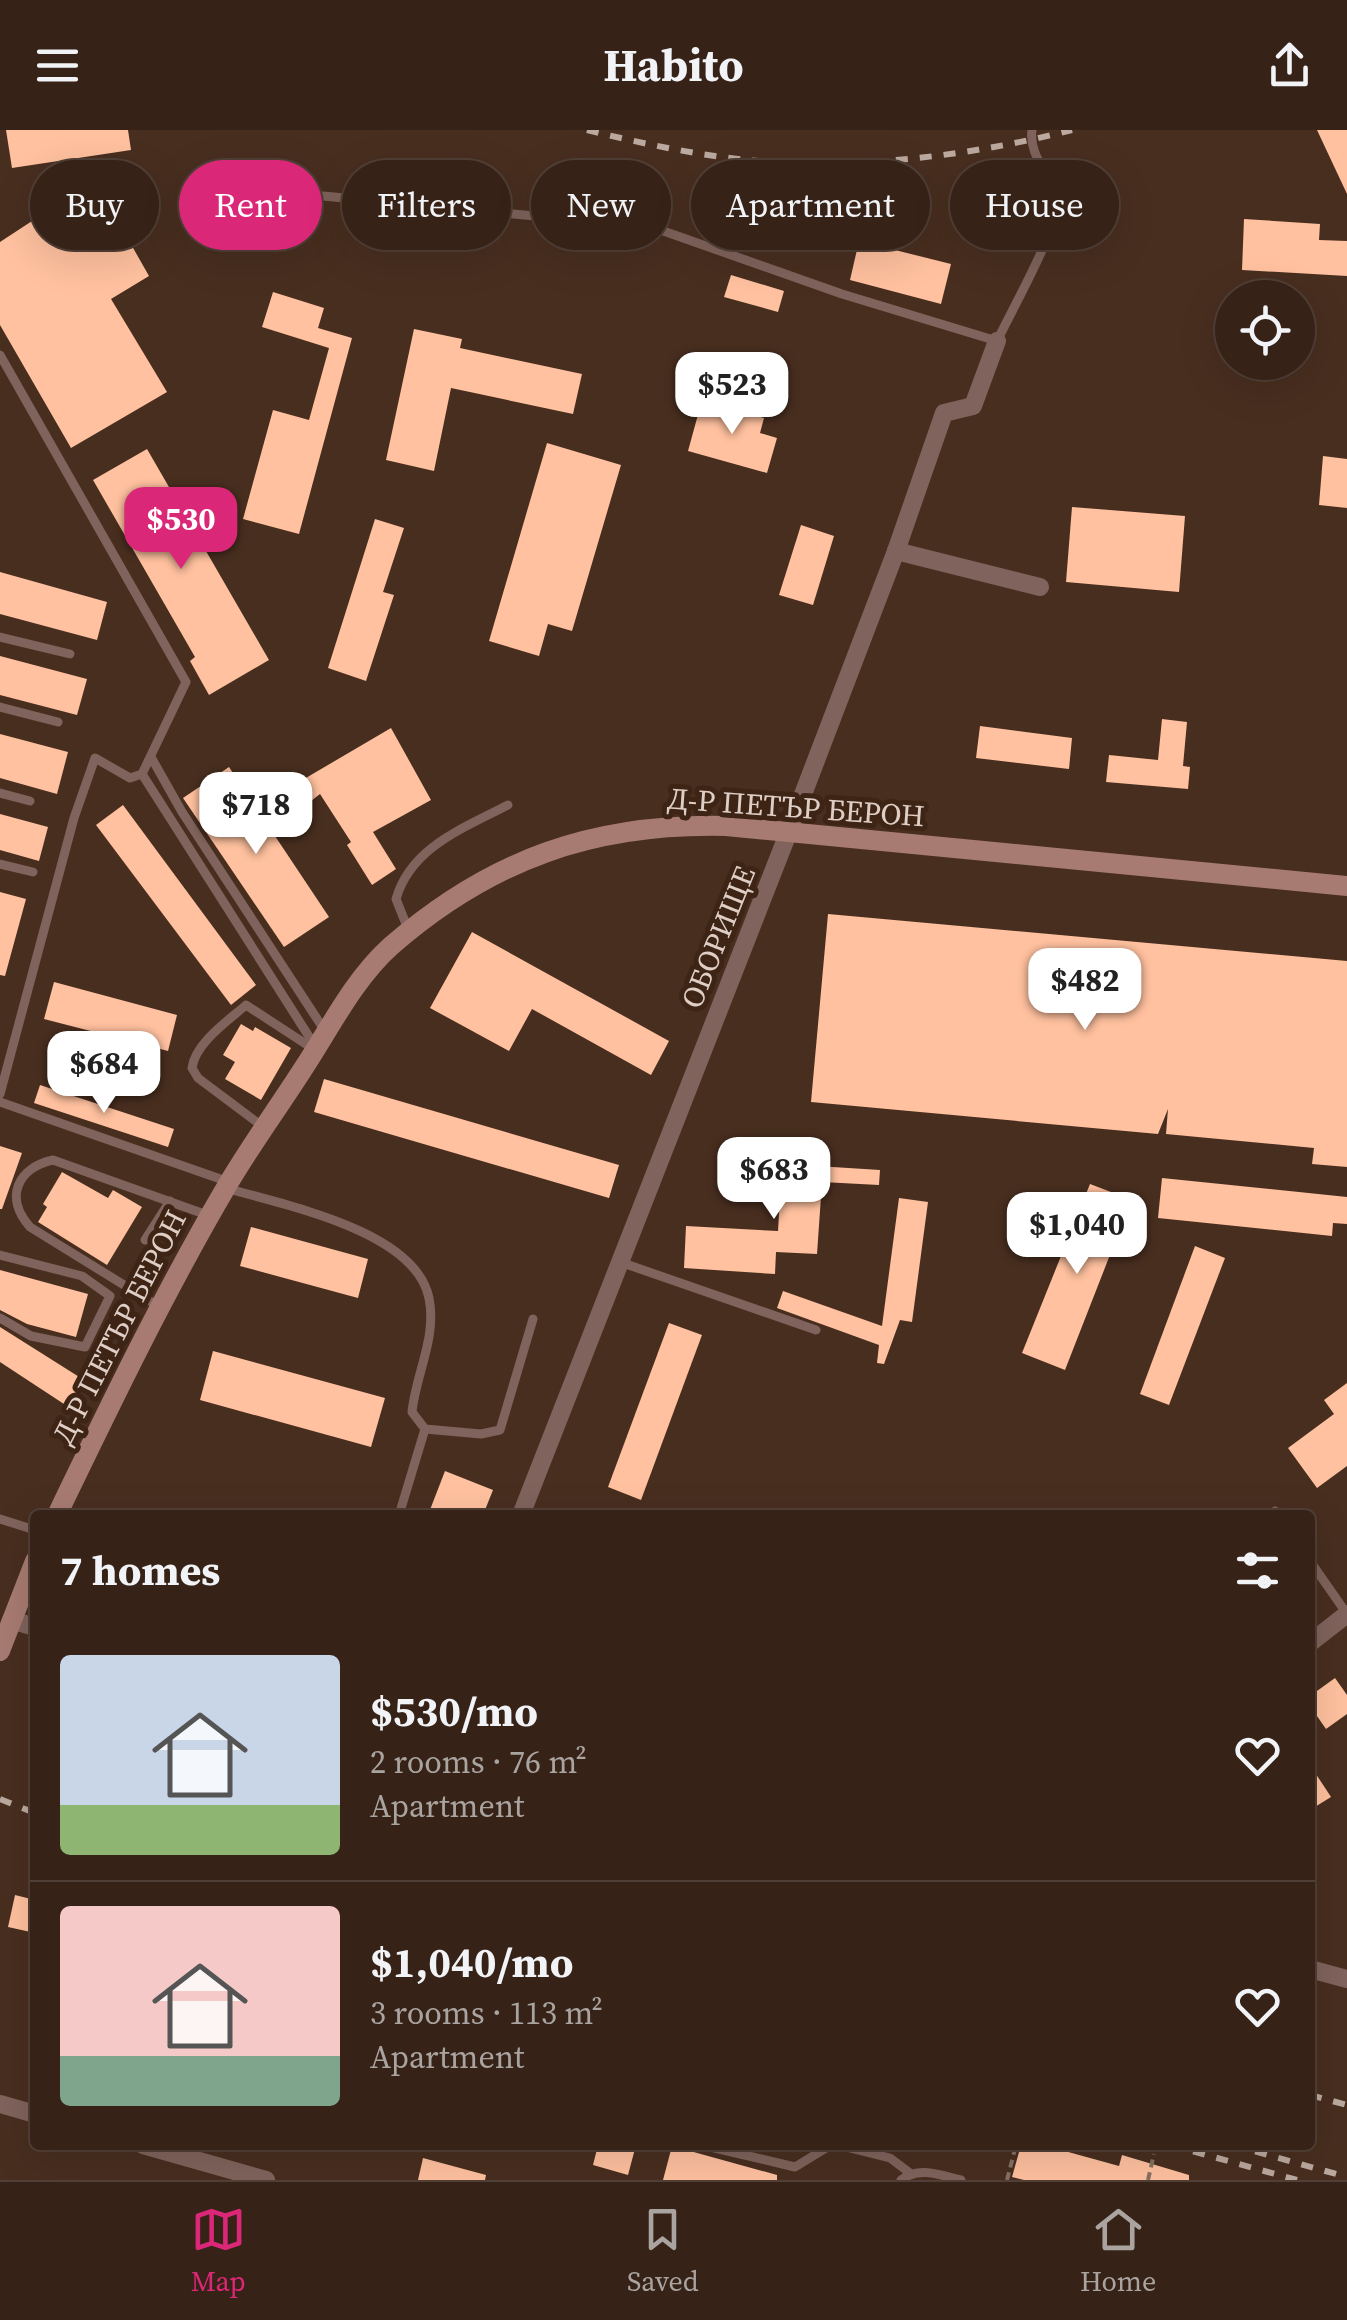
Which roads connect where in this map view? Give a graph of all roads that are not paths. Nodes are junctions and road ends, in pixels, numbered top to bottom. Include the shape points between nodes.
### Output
1 (1032, 130) edge
2 (323, 196) dead end
3 (997, 341) junction
4 (0, 355) edge
5 (896, 551) junction
6 (1040, 587) dead end
7 (0, 637) edge
8 (70, 654) dead end
9 (0, 707) edge
10 (58, 722) dead end
11 (151, 756) junction
12 (142, 774) junction
13 (0, 793) edge
14 (30, 801) dead end
15 (508, 805) dead end
16 (789, 831) junction
17 (0, 864) edge
18 (33, 872) dead end
19 (1347, 886) edge
20 (410, 932) junction
21 (320, 1044) junction
22 (0, 1094) edge
23 (0, 1102) edge
24 (264, 1128) junction
25 (228, 1185) junction
26 (170, 1202) junction
27 (210, 1216) junction
28 (145, 1240) dead end
29 (0, 1255) edge
30 (619, 1261) junction
31 (160, 1307) junction
32 (0, 1318) edge
33 (533, 1318) dead end
34 (816, 1330) dead end
35 (426, 1429) junction
36 (59, 1510) edge
37 (402, 1510) edge
38 (523, 1510) edge
39 (0, 1519) edge
40 (30, 1528) edge
41 (1315, 1568) edge
42 (30, 1574) edge
43 (1347, 1614) edge
44 (11, 1620) junction
45 (30, 1626) edge
46 (1315, 1639) edge
47 (0, 1651) edge
48 (1315, 1970) edge
49 (1347, 1979) edge
50 (0, 2104) edge
51 (30, 2113) edge
52 (161, 2150) edge
53 (722, 2150) edge
54 (826, 2150) edge
55 (856, 2150) edge
56 (910, 2173) junction
57 (266, 2180) edge
58 (901, 2180) edge
59 (961, 2180) edge

1 - 3 lane via 1030,141 1054,185 1058,210
2 - 3 lane via 652,226
3 - 5 street, ОБОРИЩЕ via 973,406 944,412
4 - 11 lane via 186,682
5 - 6 street
5 - 16 street, ОБОРИЩЕ
7 - 8 lane
9 - 10 lane
11 - 12 lane
11 - 21 lane
12 - 21 lane
12 - 22 lane via 130,778 95,758
13 - 14 lane
15 - 20 lane via 435,844 412,866 396,899
16 - 19 street, Д-Р ПЕТЪР БЕРОН
16 - 20 street, Д-Р ПЕТЪР БЕРОН via 671,825 618,831 534,856
16 - 30 street, ОБОРИЩЕ
17 - 18 lane
20 - 21 street, Д-Р ПЕТЪР БЕРОН via 374,963
21 - 24 street, Д-Р ПЕТЪР БЕРОН
21 - 24 lane via 246,1005 193,1060 198,1078
23 - 25 lane
24 - 25 street, Д-Р ПЕТЪР БЕРОН
25 - 27 street, Д-Р ПЕТЪР БЕРОН
25 - 35 lane via 335,1220 418,1270 429,1298 429,1348 412,1412
26 - 27 lane
26 - 28 lane
26 - 31 lane via 53,1160 24,1174 16,1192 30,1227
27 - 31 street, Д-Р ПЕТЪР БЕРОН
29 - 32 lane via 82,1276 110,1296 85,1347 32,1336
30 - 34 lane
30 - 38 street, ОБОРИЩЕ
31 - 36 street, Д-Р ПЕТЪР БЕРОН
33 - 35 lane via 500,1430
35 - 37 lane
39 - 40 lane
41 - 43 lane
42 - 44 street
43 - 46 street
44 - 45 street
44 - 47 street
48 - 49 street
50 - 51 street
52 - 57 street
53 - 54 lane via 795,2168
55 - 56 lane via 890,2158
56 - 58 lane
56 - 59 lane

